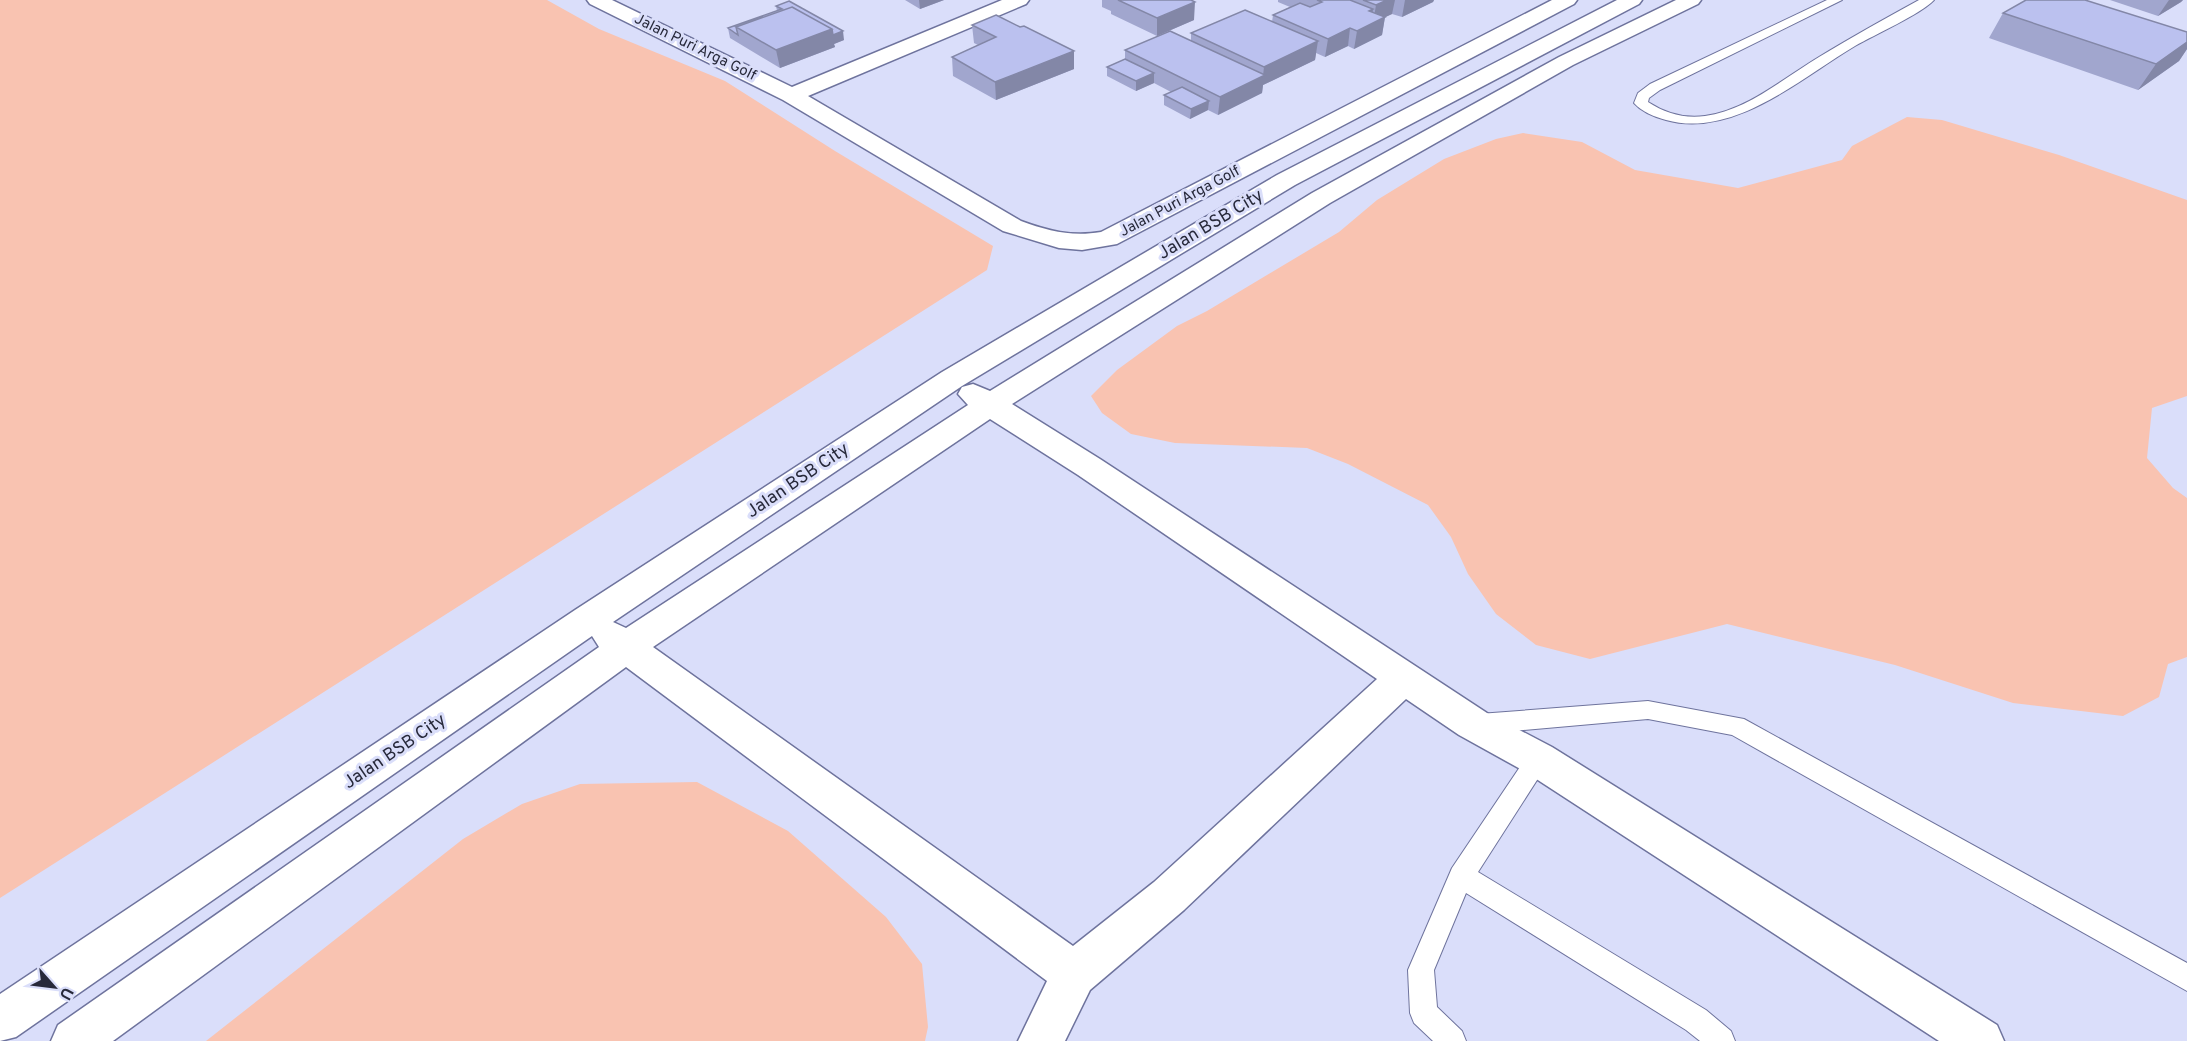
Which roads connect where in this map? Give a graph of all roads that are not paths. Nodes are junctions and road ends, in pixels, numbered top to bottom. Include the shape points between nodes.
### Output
1 (599, 0) edge
2 (1019, 0) edge
3 (1567, 0) edge
4 (1632, 0) edge
5 (1691, 0) edge
6 (1836, 0) edge
7 (1929, 0) edge
8 (791, 95) junction
9 (952, 378) junction
10 (989, 405) junction
11 (588, 620) junction
12 (626, 647) junction
13 (1404, 677) junction
14 (1473, 724) junction
15 (1538, 759) junction
16 (1461, 876) junction
17 (1074, 974) junction
18 (2187, 978) edge
19 (0, 1021) edge
20 (74, 1041) edge
21 (1041, 1041) edge
22 (1452, 1041) edge
23 (1721, 1041) edge
24 (1981, 1041) edge

1 - 8 street, Jalan Puri Arga Golf
2 - 8 street
3 - 8 street, Jalan Puri Arga Golf via 1108,239 1087,243 1044,239 1012,226
4 - 9 street, Jalan BSB City via 1286,180
5 - 10 street, Jalan BSB City via 1566,61 1321,198
6 - 7 lane via 1655,87 1642,96 1641,102 1654,112 1677,119 1716,118 1755,101
9 - 10 street
9 - 11 street, Jalan BSB City
10 - 12 street, Jalan BSB City
10 - 13 street
11 - 12 street
11 - 19 street, Jalan BSB City
12 - 17 street
12 - 20 street, Jalan BSB City
13 - 14 street
13 - 17 street via 1169,896
14 - 15 street
14 - 18 lane via 1648,710 1736,726
15 - 16 lane
15 - 24 street
16 - 22 lane via 1421,970 1424,1013
16 - 23 lane via 1696,1020
17 - 21 street

